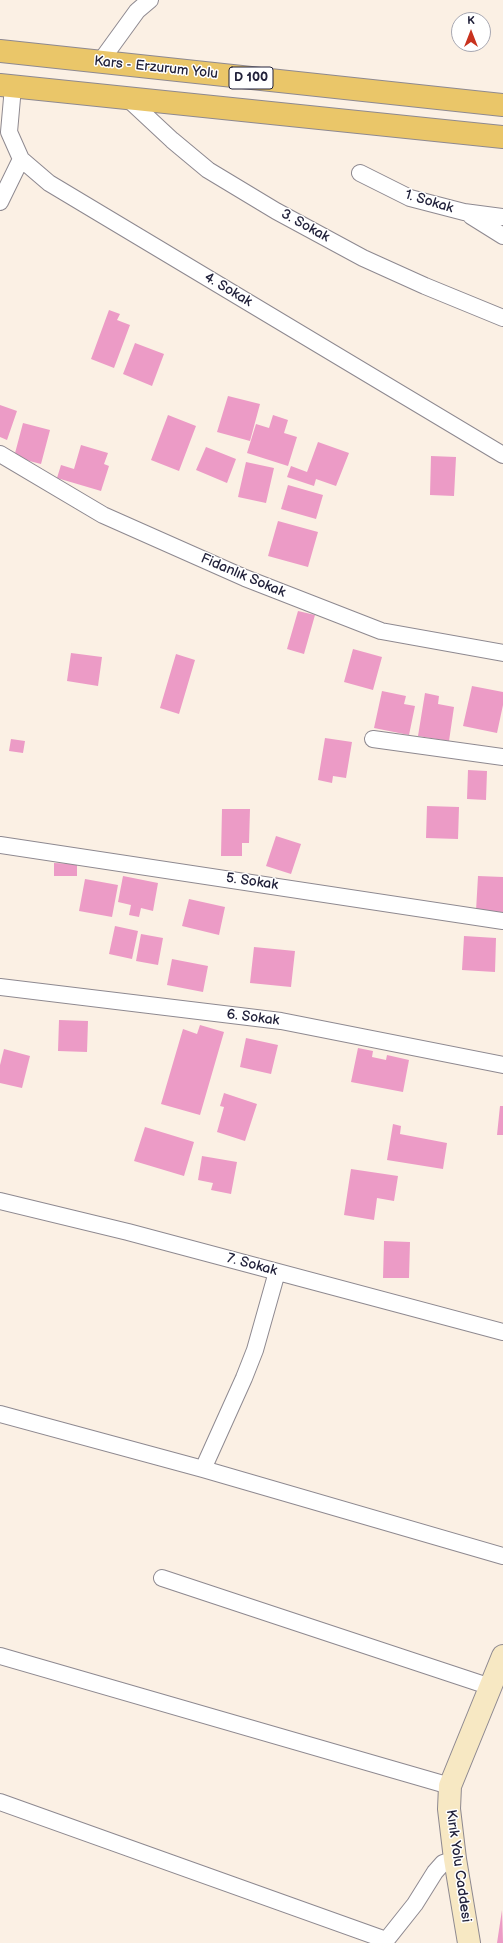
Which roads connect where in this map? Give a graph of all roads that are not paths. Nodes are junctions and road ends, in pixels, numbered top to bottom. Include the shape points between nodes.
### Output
1 (150, 0) edge
2 (0, 51) edge
3 (100, 62) junction
4 (7, 86) edge
5 (128, 99) junction
6 (503, 105) edge
7 (5, 120) edge
8 (503, 137) edge
9 (21, 159) junction
10 (360, 173) dead end
11 (0, 202) edge
12 (464, 212) junction
13 (503, 217) edge
14 (503, 236) edge
15 (503, 318) edge
16 (0, 454) edge
17 (503, 455) edge
18 (503, 653) edge
19 (373, 739) dead end
20 (503, 757) edge
21 (0, 845) edge
22 (503, 921) edge
23 (0, 987) edge
24 (503, 1065) edge
25 (0, 1201) edge
26 (277, 1272) junction
27 (503, 1332) edge
28 (0, 1414) edge
29 (203, 1469) junction
30 (503, 1556) edge
31 (162, 1578) dead end
32 (0, 1656) edge
33 (503, 1656) edge
34 (490, 1687) junction
35 (450, 1786) junction
36 (0, 1802) edge
37 (455, 1859) junction
38 (385, 1941) edge
39 (469, 1943) edge

1 - 3 street via 137,11
2 - 3 highway, Kars - Erzurum Yolu / D 100
3 - 6 highway, Kars - Erzurum Yolu / D 100
4 - 5 highway, D 100
4 - 7 street, 4. Sokak
5 - 8 highway, D 100
5 - 15 street, 3. Sokak via 208,170 276,211 363,258
7 - 9 street, 4. Sokak
9 - 11 street
9 - 17 street, 4. Sokak via 49,183
10 - 12 street, 1. Sokak via 410,198
12 - 13 street, 1. Sokak
12 - 14 street
16 - 18 street, Fidanlık Sokak via 103,515 245,578 381,631
19 - 20 street
21 - 22 street, 5. Sokak
23 - 24 street, 6. Sokak via 281,1021
25 - 26 street, 7. Sokak
26 - 27 street, 7. Sokak
26 - 29 street via 252,1357
28 - 29 street
29 - 30 street
31 - 34 street
32 - 35 street
33 - 34 street, Kırık Yolu Caddesi
34 - 35 street, Kırık Yolu Caddesi
35 - 37 street, Kırık Yolu Caddesi via 449,1809
36 - 38 street
37 - 38 street via 443,1863 435,1872 415,1904
37 - 39 street, Kırık Yolu Caddesi

